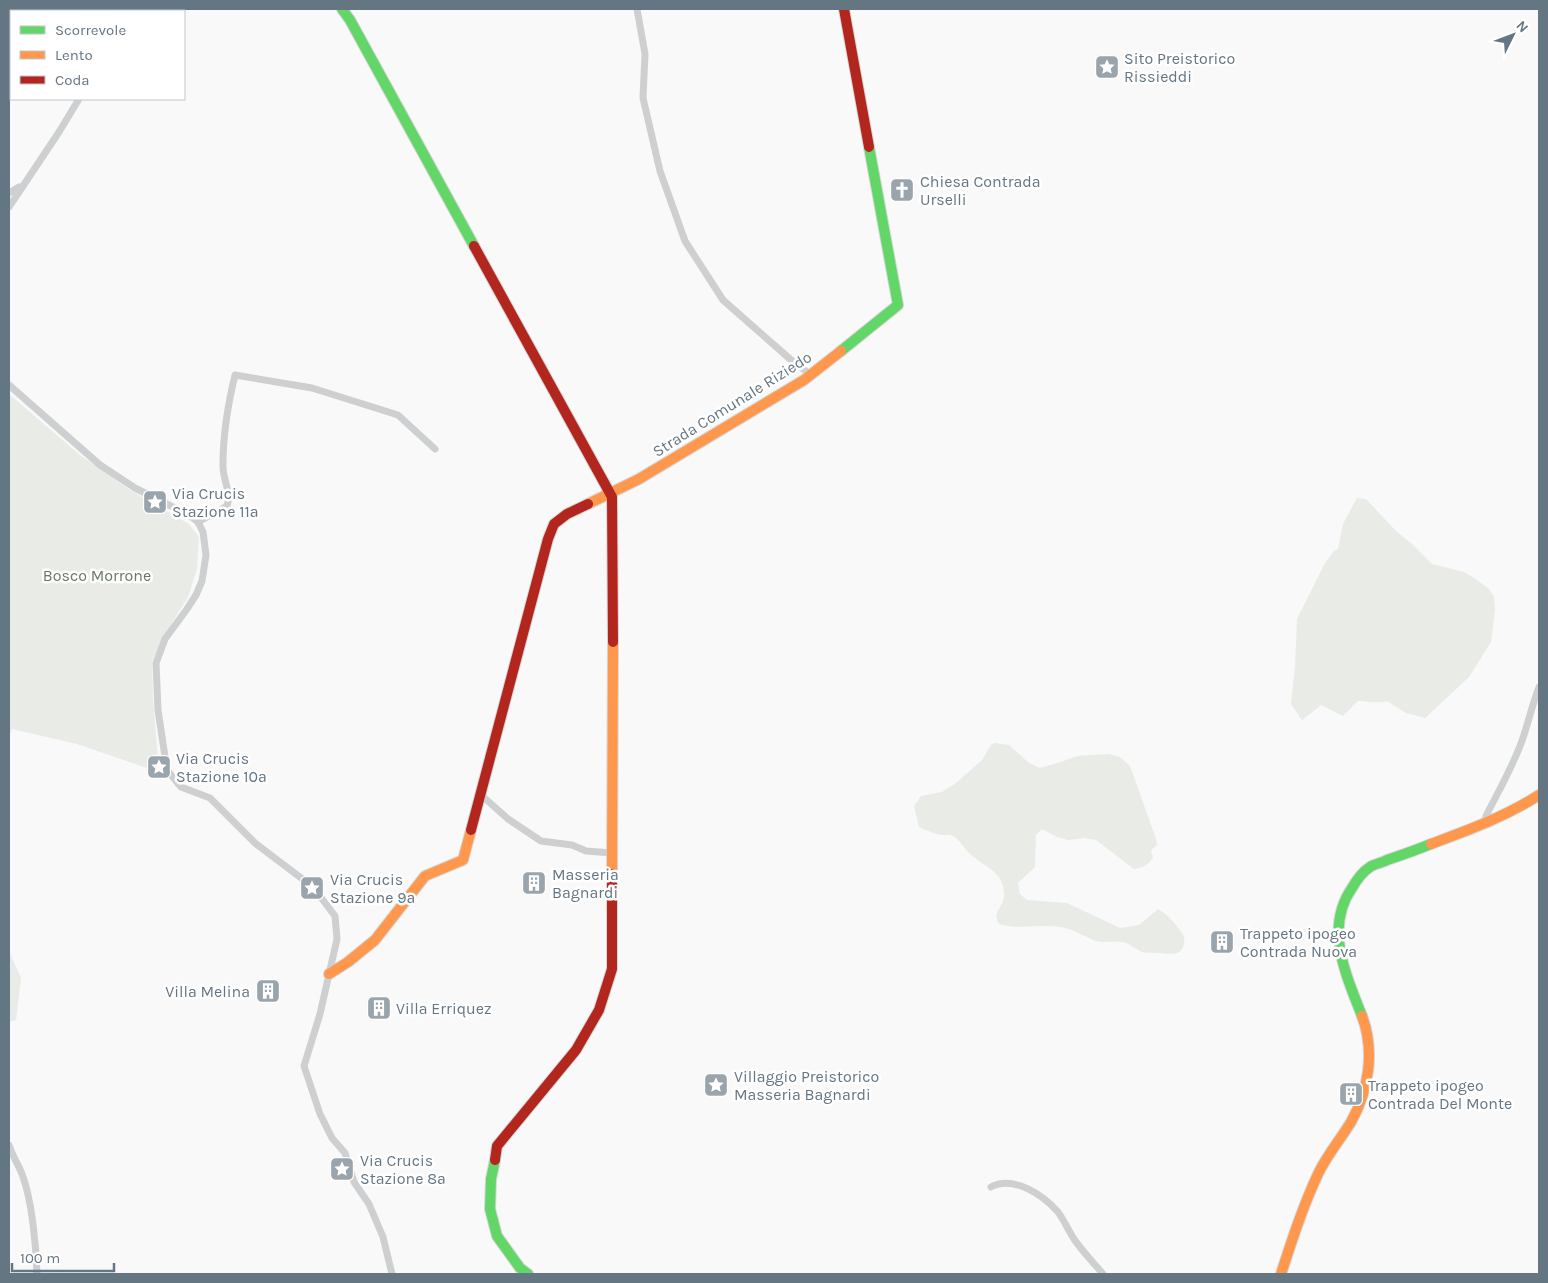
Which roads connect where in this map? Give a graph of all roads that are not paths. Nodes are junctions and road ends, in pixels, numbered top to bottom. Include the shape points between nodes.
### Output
1 (342, 9) edge
2 (637, 9) edge
3 (844, 9) edge
4 (78, 100) edge
5 (22, 186) junction
6 (9, 193) edge
7 (9, 207) edge
8 (811, 375) junction
9 (9, 385) edge
10 (435, 449) dead end
11 (610, 493) junction
12 (198, 522) junction
13 (1539, 687) edge
14 (480, 794) junction
15 (1539, 795) edge
16 (1485, 824) junction
17 (612, 853) junction
18 (329, 974) junction
19 (9, 1145) edge
20 (991, 1187) dead end
21 (36, 1274) edge
22 (392, 1274) edge
23 (528, 1274) edge
24 (1103, 1274) edge
25 (1281, 1274) edge

1 - 11 street
2 - 8 street via 645,54 643,98 660,171 685,241 723,300
3 - 8 street, Strada Comunale Riziedo via 898,305
4 - 5 street
5 - 6 street
5 - 7 street
8 - 11 street, Strada Comunale Riziedo via 640,479
9 - 12 street via 100,465
10 - 12 street via 398,416 312,388 235,375 226,413 222,466 229,499 227,506
11 - 14 street, Strada Comunale Riziedo via 566,514 554,524
11 - 17 street
12 - 18 street via 203,532 206,555 202,581 165,639 156,663 158,710 167,770 181,786 210,798 256,843 313,887 334,916 337,939
13 - 16 street via 1520,744
14 - 17 street via 541,841
14 - 18 street, Strada Comunale Riziedo via 463,860 425,876 375,940
15 - 16 street
16 - 25 street via 1370,868 1349,889 1342,905 1338,934 1341,960 1369,1042 1367,1078 1354,1116 1324,1161
17 - 23 street via 612,969 598,1010 576,1050 497,1146 490,1209 497,1236
18 - 22 street via 304,1066 320,1114 344,1153 354,1182 369,1204 383,1237
19 - 21 street via 26,1192
20 - 24 street via 1000,1182 1017,1184 1045,1200 1059,1213 1074,1240

